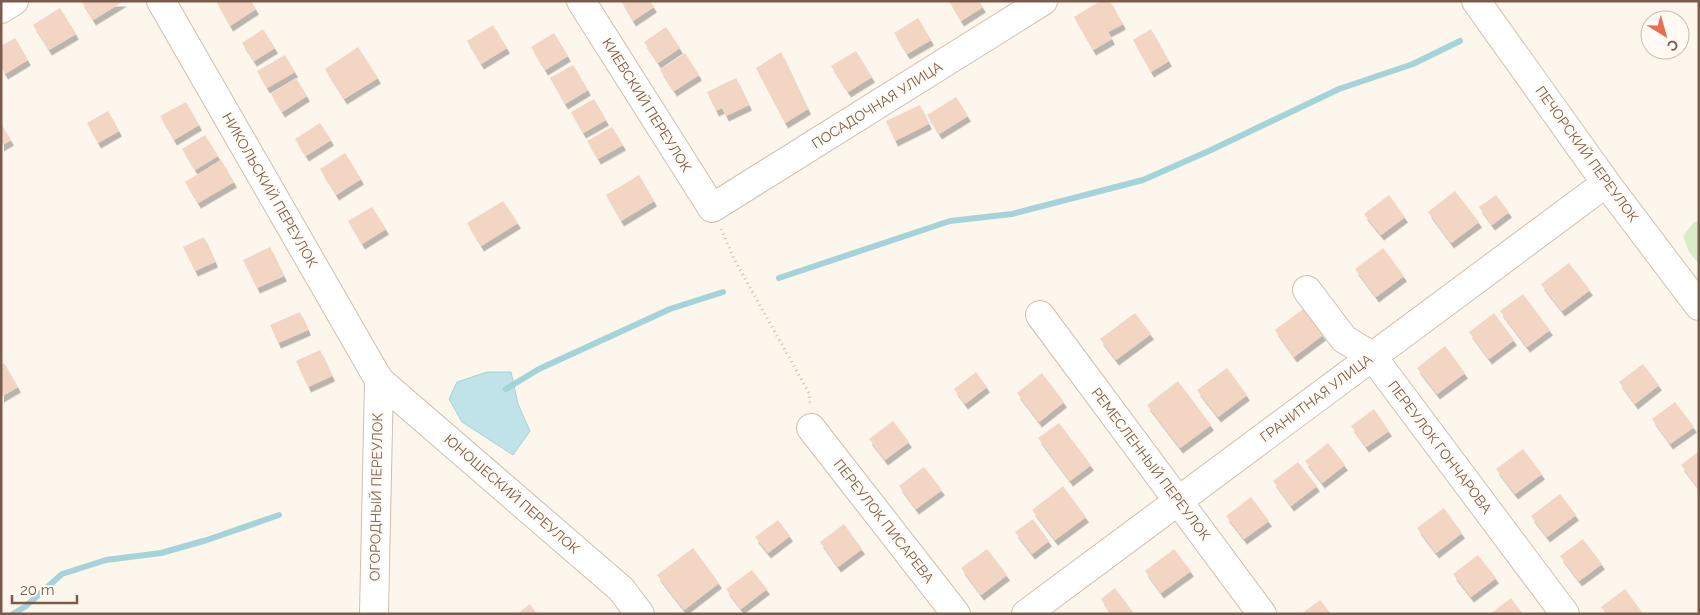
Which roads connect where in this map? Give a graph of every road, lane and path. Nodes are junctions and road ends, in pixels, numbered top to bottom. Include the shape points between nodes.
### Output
1 (14, 1) edge
2 (161, 1) edge
3 (581, 1) edge
4 (1476, 1) edge
5 (1026, 6) edge
6 (1, 9) edge
7 (1606, 183) junction
8 (712, 208) junction
9 (1307, 290) dead end
10 (1699, 306) edge
11 (1040, 315) dead end
12 (1372, 356) junction
13 (379, 380) junction
14 (811, 428) joint
15 (1178, 501) junction
16 (374, 614) edge
17 (640, 614) edge
18 (956, 614) edge
19 (1026, 614) edge
20 (1262, 614) edge
21 (1565, 614) edge

1 - 6 street
2 - 13 street, НИКОЛЬСКИЙ ПЕРЕУЛОК
3 - 8 street, КИЕВСКИЙ ПЕРЕУЛОК
4 - 7 street, ПЕЧОРСКИЙ ПЕРЕУЛОК
5 - 8 street, ПОСАДОЧНАЯ УЛИЦА
7 - 10 street, ПЕЧОРСКИЙ ПЕРЕУЛОК
7 - 12 street, ГРАНИТНАЯ УЛИЦА
8 - 14 path via 734,259 810,393
9 - 12 street, ПЕРЕУЛОК ГОНЧАРОВА via 1344,339
11 - 15 street, РЕМЕСЛЕННЫЙ ПЕРЕУЛОК
12 - 15 street, ГРАНИТНАЯ УЛИЦА
12 - 21 street, ПЕРЕУЛОК ГОНЧАРОВА
13 - 16 street, ОГОРОДНЫЙ ПЕРЕУЛОК
13 - 17 street, ЮНОШЕСКИЙ ПЕРЕУЛОК via 621,589
14 - 18 street, ПЕРЕУЛОК ПИСАРЕВА
15 - 19 street, ГРАНИТНАЯ УЛИЦА
15 - 20 street, РЕМЕСЛЕННЫЙ ПЕРЕУЛОК

